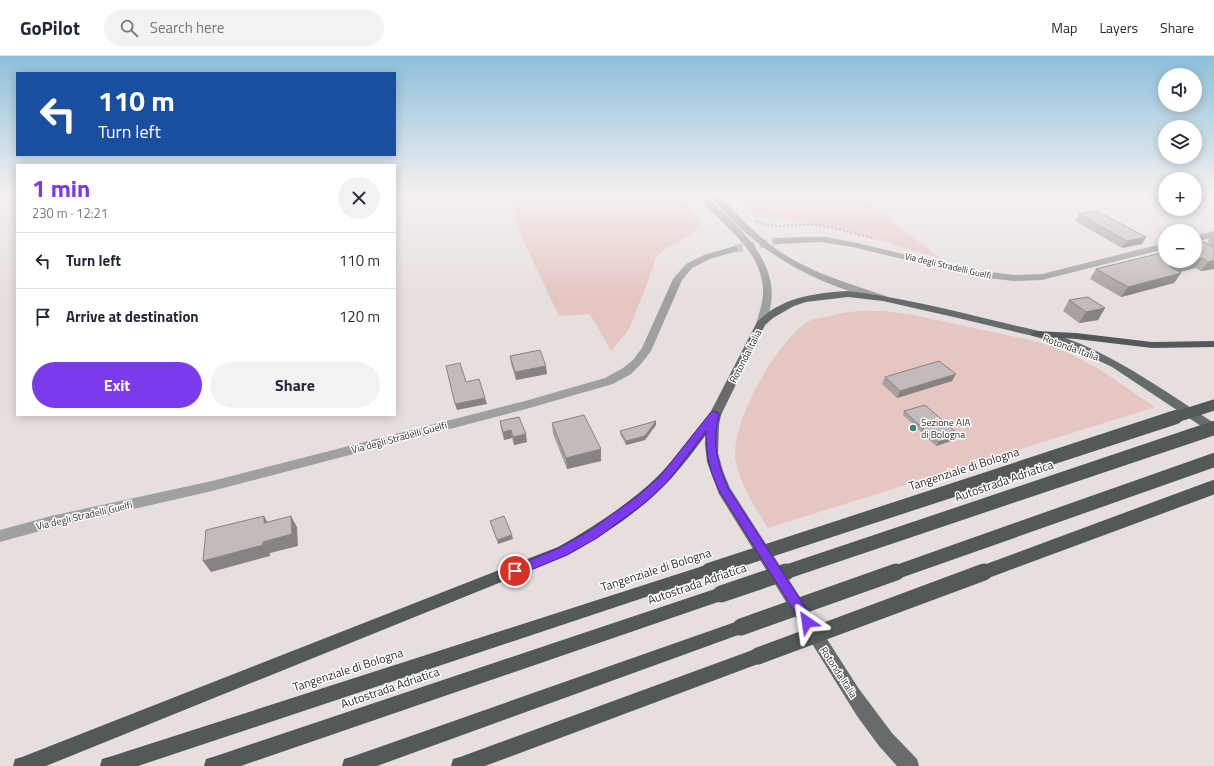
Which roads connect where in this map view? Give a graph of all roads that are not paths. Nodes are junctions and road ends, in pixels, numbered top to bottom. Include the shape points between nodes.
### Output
1 (732, 228) edge
2 (747, 228) edge
3 (1214, 234) edge
4 (1202, 237) edge
5 (777, 241) tunnel mouth
6 (1158, 248) edge
7 (735, 249) tunnel mouth
8 (884, 298) junction
9 (761, 324) junction
10 (1036, 334) junction
11 (1214, 344) edge
12 (1214, 405) edge
13 (715, 415) junction
14 (1214, 428) edge
15 (1214, 460) edge
16 (1214, 487) edge
17 (0, 536) edge
18 (22, 766) edge
19 (109, 766) edge
20 (213, 766) edge
21 (351, 766) edge
22 (460, 766) edge
23 (910, 766) edge

1 - 9 street via 762,264 766,276 768,289
2 - 8 street via 789,261 826,278
3 - 4 street
5 - 6 street, Via degli Stradelli Guelfi via 824,239 982,275 1024,278 1042,277
7 - 17 street, Via degli Stradelli Guelfi via 707,257 689,266 678,279 647,349 627,371 609,381 212,486
8 - 9 main road, Rotonda Italia via 848,294 804,299 779,309
8 - 10 main road, Rotonda Italia
9 - 13 main road, Rotonda Italia
10 - 11 highway via 1152,345
10 - 14 main road, Rotonda Italia via 1076,346 1116,365
12 - 19 highway, Tangenziale di Bologna, bridge
13 - 18 highway via 664,478 643,498 593,534 563,551
13 - 23 main road, Rotonda Italia via 711,426 711,453 724,490 844,679 886,739
14 - 20 highway, Autostrada Adriatica, bridge
15 - 21 highway, bridge
16 - 22 highway, bridge

